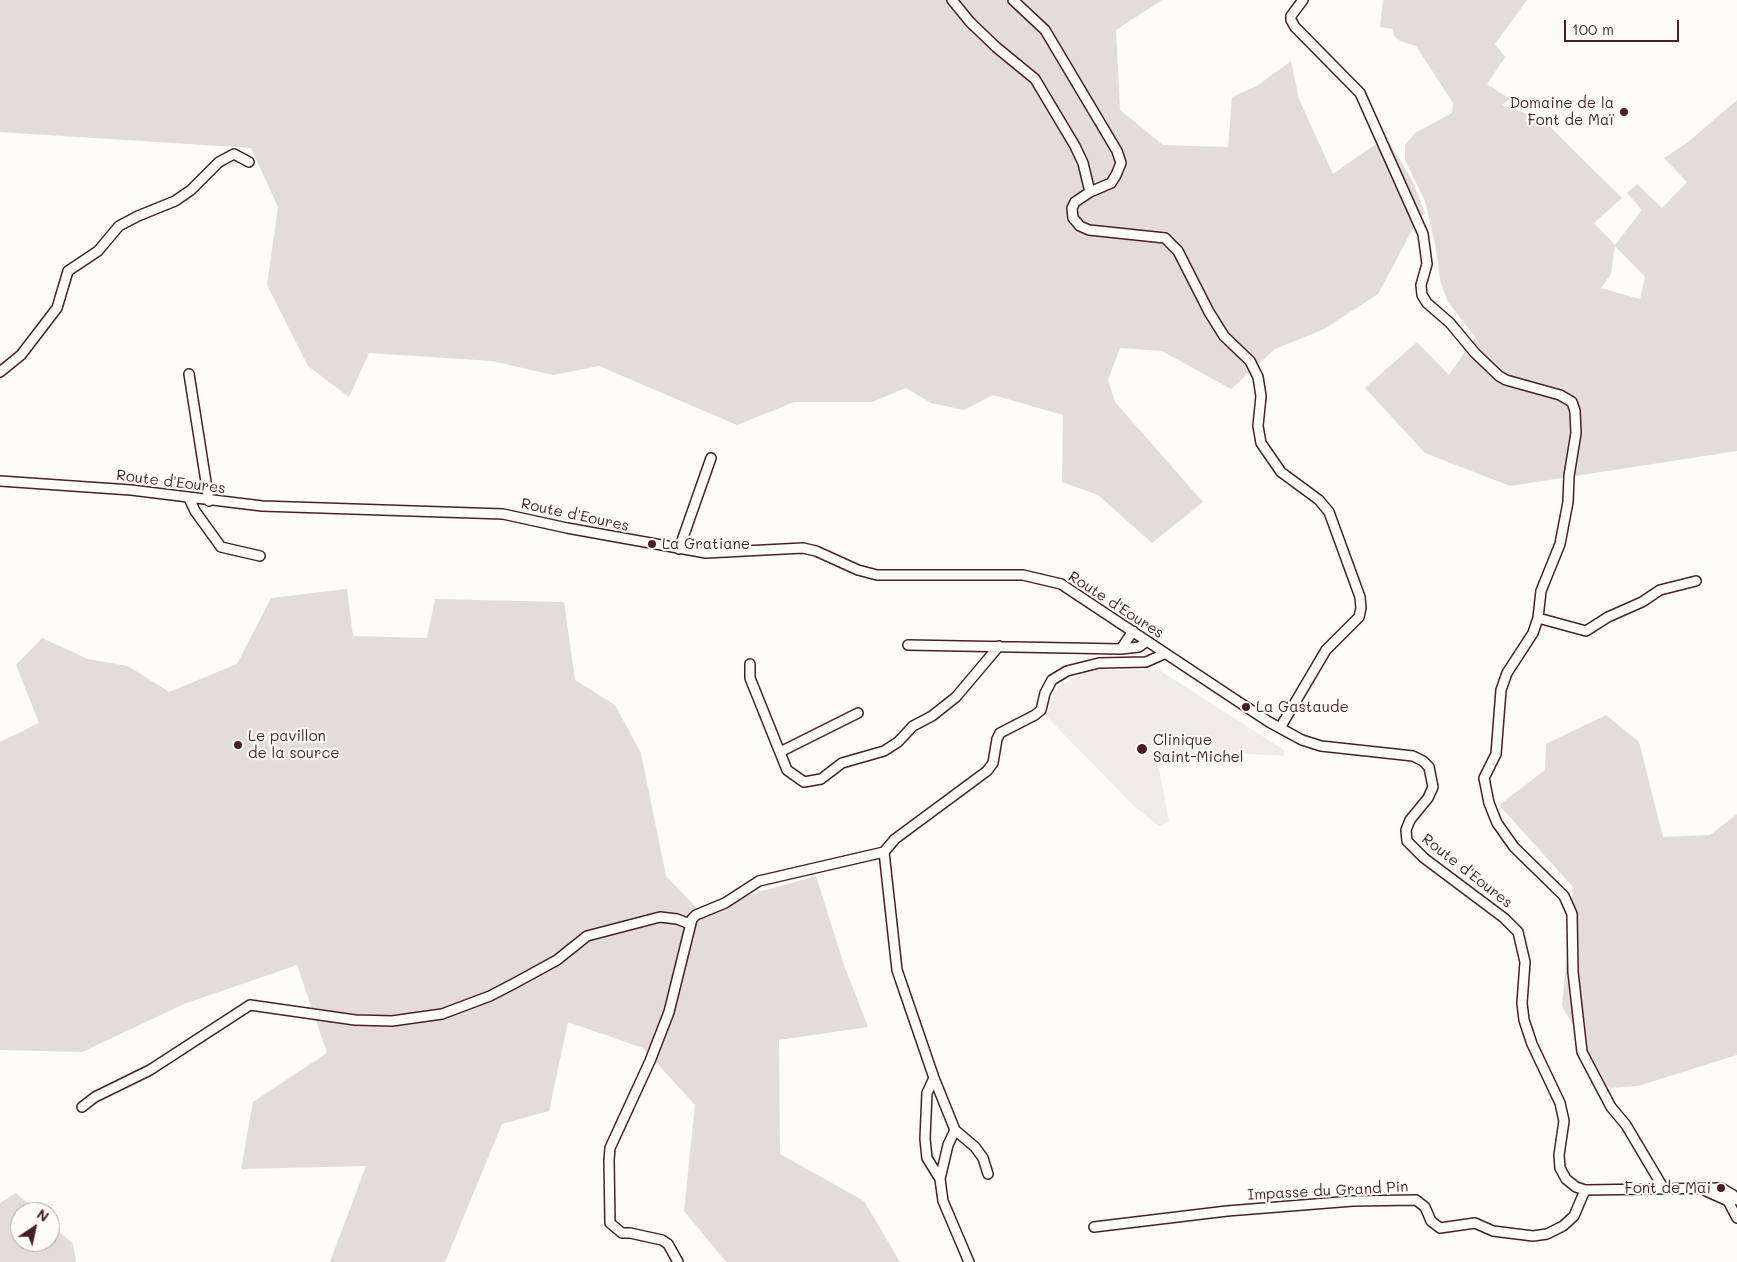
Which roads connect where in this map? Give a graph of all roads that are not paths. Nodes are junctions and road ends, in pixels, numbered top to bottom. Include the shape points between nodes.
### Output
1 (952, 0) edge
2 (1014, 0) edge
3 (1303, 0) edge
4 (249, 162) dead end
5 (1090, 192) junction
6 (0, 372) edge
7 (189, 374) dead end
8 (711, 458) dead end
9 (0, 481) edge
10 (189, 498) junction
11 (209, 501) junction
12 (679, 549) junction
13 (260, 556) dead end
14 (1696, 581) dead end
15 (1538, 618) junction
16 (1133, 632) junction
17 (1147, 641) junction
18 (908, 645) dead end
19 (999, 646) junction
20 (1121, 649) junction
21 (1164, 654) junction
22 (750, 664) dead end
23 (858, 713) dead end
24 (1280, 728) junction
25 (780, 752) junction
26 (884, 852) junction
27 (690, 924) junction
28 (934, 1078) junction
29 (82, 1106) dead end
30 (955, 1130) junction
31 (988, 1174) dead end
32 (940, 1179) junction
33 (1664, 1189) junction
34 (1585, 1190) junction
35 (1734, 1196) edge
36 (1737, 1218) edge
37 (1094, 1227) dead end
38 (678, 1262) edge
39 (969, 1262) edge

1 - 5 street via 990,40 1035,78 1083,162
2 - 5 street via 1045,30 1117,151 1121,164 1111,183
3 - 15 street via 1291,20 1360,93 1420,228 1426,245 1427,264 1422,295 1499,376 1560,395 1572,402 1576,433 1568,502 1560,544 1541,591
4 - 6 street via 234,154 219,162 175,201 119,226 98,251 68,271 57,308 21,354
5 - 24 street via 1072,208 1073,218 1080,226 1089,230 1165,238 1178,251 1224,336 1250,361 1258,377 1261,443 1281,472 1329,512 1360,597 1359,617 1326,650
7 - 11 street
8 - 12 street
9 - 10 street, Route d'Eoures via 132,490
10 - 11 street, Route d'Eoures
10 - 13 street via 220,547
11 - 12 street, Route d'Eoures via 262,506 504,514
12 - 16 street, Route d'Eoures via 706,553 803,548 877,575 1023,575 1043,578 1062,584
14 - 15 street via 1660,590 1586,631
15 - 33 street via 1501,690 1496,754 1484,778 1489,803 1497,823 1514,847 1564,896 1572,914 1573,972 1582,1052 1611,1107 1626,1125
16 - 17 street, Route d'Eoures
16 - 20 street
17 - 20 street via 1138,647
17 - 21 street, Route d'Eoures
18 - 19 street
19 - 20 street
19 - 25 street via 956,697 884,751 842,762 821,779 804,782 787,770
21 - 24 street, Route d'Eoures
21 - 26 street via 1146,662 1099,663 1067,671 1052,680 1041,710 1000,733 987,771 895,839
22 - 25 street via 750,678
23 - 25 street
24 - 34 street, Route d'Eoures via 1321,746 1413,756 1429,767 1433,787 1410,820 1406,830 1407,841 1518,932 1525,962 1524,1020 1560,1103 1564,1121 1560,1168 1566,1179
26 - 27 street via 759,881 725,903 696,914
26 - 28 street via 898,970
27 - 29 street via 660,917 587,936 557,960 490,996 442,1014 392,1021 355,1020 250,1005 150,1070
27 - 38 street via 669,1012 643,1079 610,1148 608,1172 610,1223 622,1233 662,1240
28 - 30 street
28 - 32 street via 927,1092 925,1139 927,1158
30 - 31 street via 979,1152
30 - 32 street
32 - 39 street via 943,1201
33 - 34 street
33 - 35 street
34 - 37 street, Impasse du Grand Pin via 1574,1216 1563,1226 1547,1234 1533,1236 1475,1224 1440,1228 1416,1200 1353,1200
35 - 36 street

